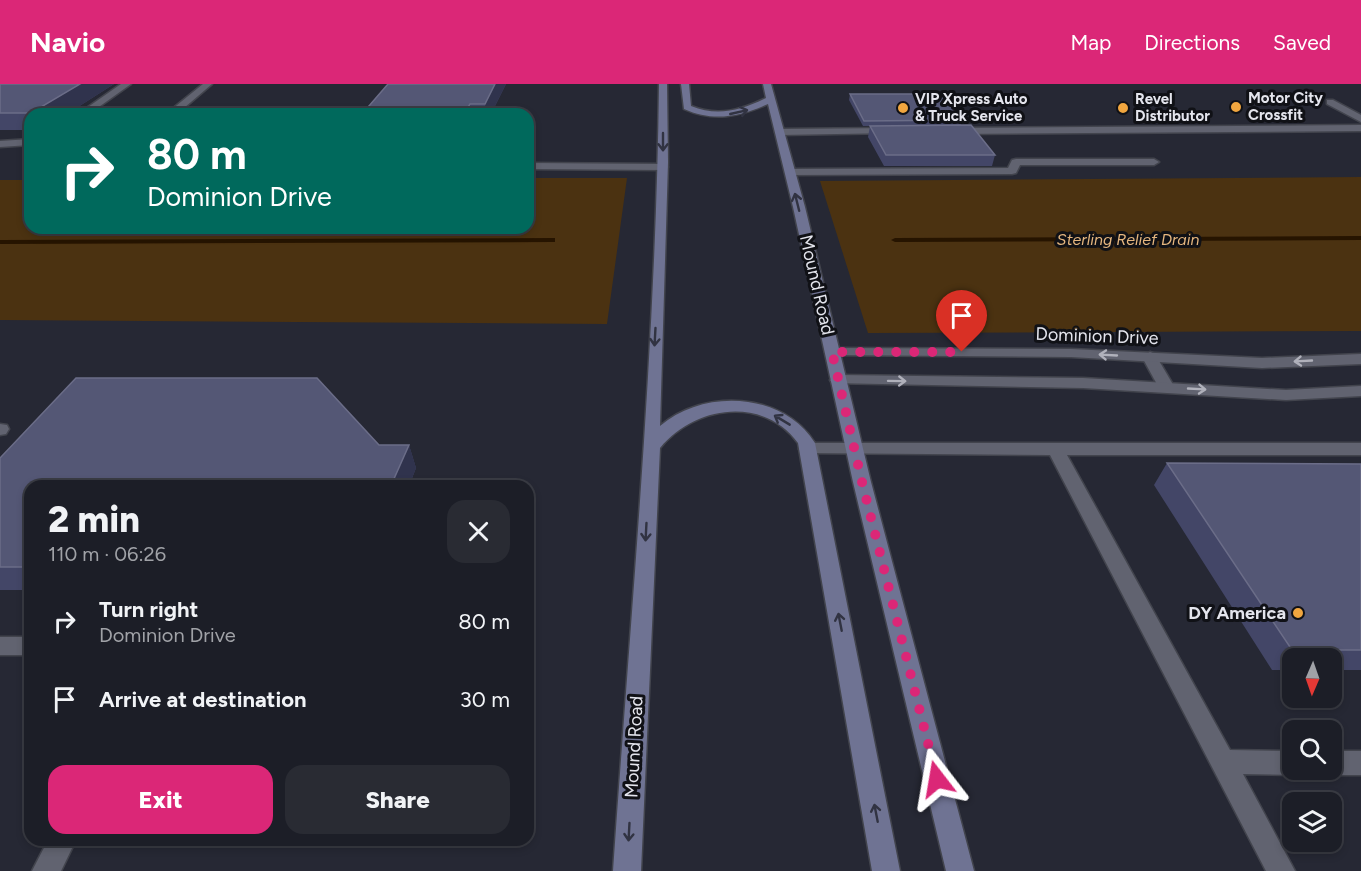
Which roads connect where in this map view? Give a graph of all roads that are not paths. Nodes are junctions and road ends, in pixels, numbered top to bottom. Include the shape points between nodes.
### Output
1 (127, 84) edge
2 (208, 84) edge
3 (663, 84) edge
4 (685, 84) edge
5 (770, 92) edge
6 (1330, 102) dead end
7 (92, 108) edge
8 (178, 108) edge
9 (1361, 119) edge
10 (1361, 128) edge
11 (901, 131) edge
12 (937, 131) edge
13 (780, 132) junction
14 (24, 142) edge
15 (0, 144) edge
16 (1155, 162) dead end
17 (534, 166) edge
18 (663, 166) junction
19 (790, 172) junction
20 (832, 352) junction
21 (1150, 357) junction
22 (1361, 359) edge
23 (838, 380) junction
24 (1167, 388) junction
25 (1361, 391) edge
26 (651, 447) junction
27 (808, 449) junction
28 (1361, 449) edge
29 (855, 450) junction
30 (1056, 450) junction
31 (0, 646) edge
32 (24, 646) edge
33 (1223, 762) junction
34 (1282, 763) edge
35 (1342, 763) edge
36 (1361, 763) edge
37 (60, 846) edge
38 (46, 871) edge
39 (627, 871) edge
40 (886, 871) edge
41 (960, 871) edge
42 (1281, 871) edge

1 - 7 street
2 - 8 street
3 -> 18 main road, Mound Road
4 -> 5 main road via 687,107 724,115 739,114
5 - 13 main road, Mound Road
6 - 9 street
10 - 12 street
11 - 13 street
13 - 19 main road, Mound Road
14 - 15 street
16 - 19 street via 1016,162 1012,171
17 - 18 street
18 -> 26 main road, Mound Road
20 -> 19 main road, Mound Road
21 -> 20 street, Dominion Drive
20 - 23 main road, Mound Road
22 -> 21 street, Dominion Drive via 1262,363
21 - 24 street
23 -> 24 street
23 - 29 main road, Mound Road
24 -> 25 street via 1286,394
27 -> 26 main road via 797,429 782,418 729,406 693,413 677,421
26 -> 39 main road, Mound Road
27 - 29 street
40 -> 27 main road
28 - 30 street
29 - 30 street
29 - 41 main road, Mound Road
30 - 33 street
31 - 32 street
33 - 34 street
33 - 42 street
35 - 36 street
37 - 38 street

